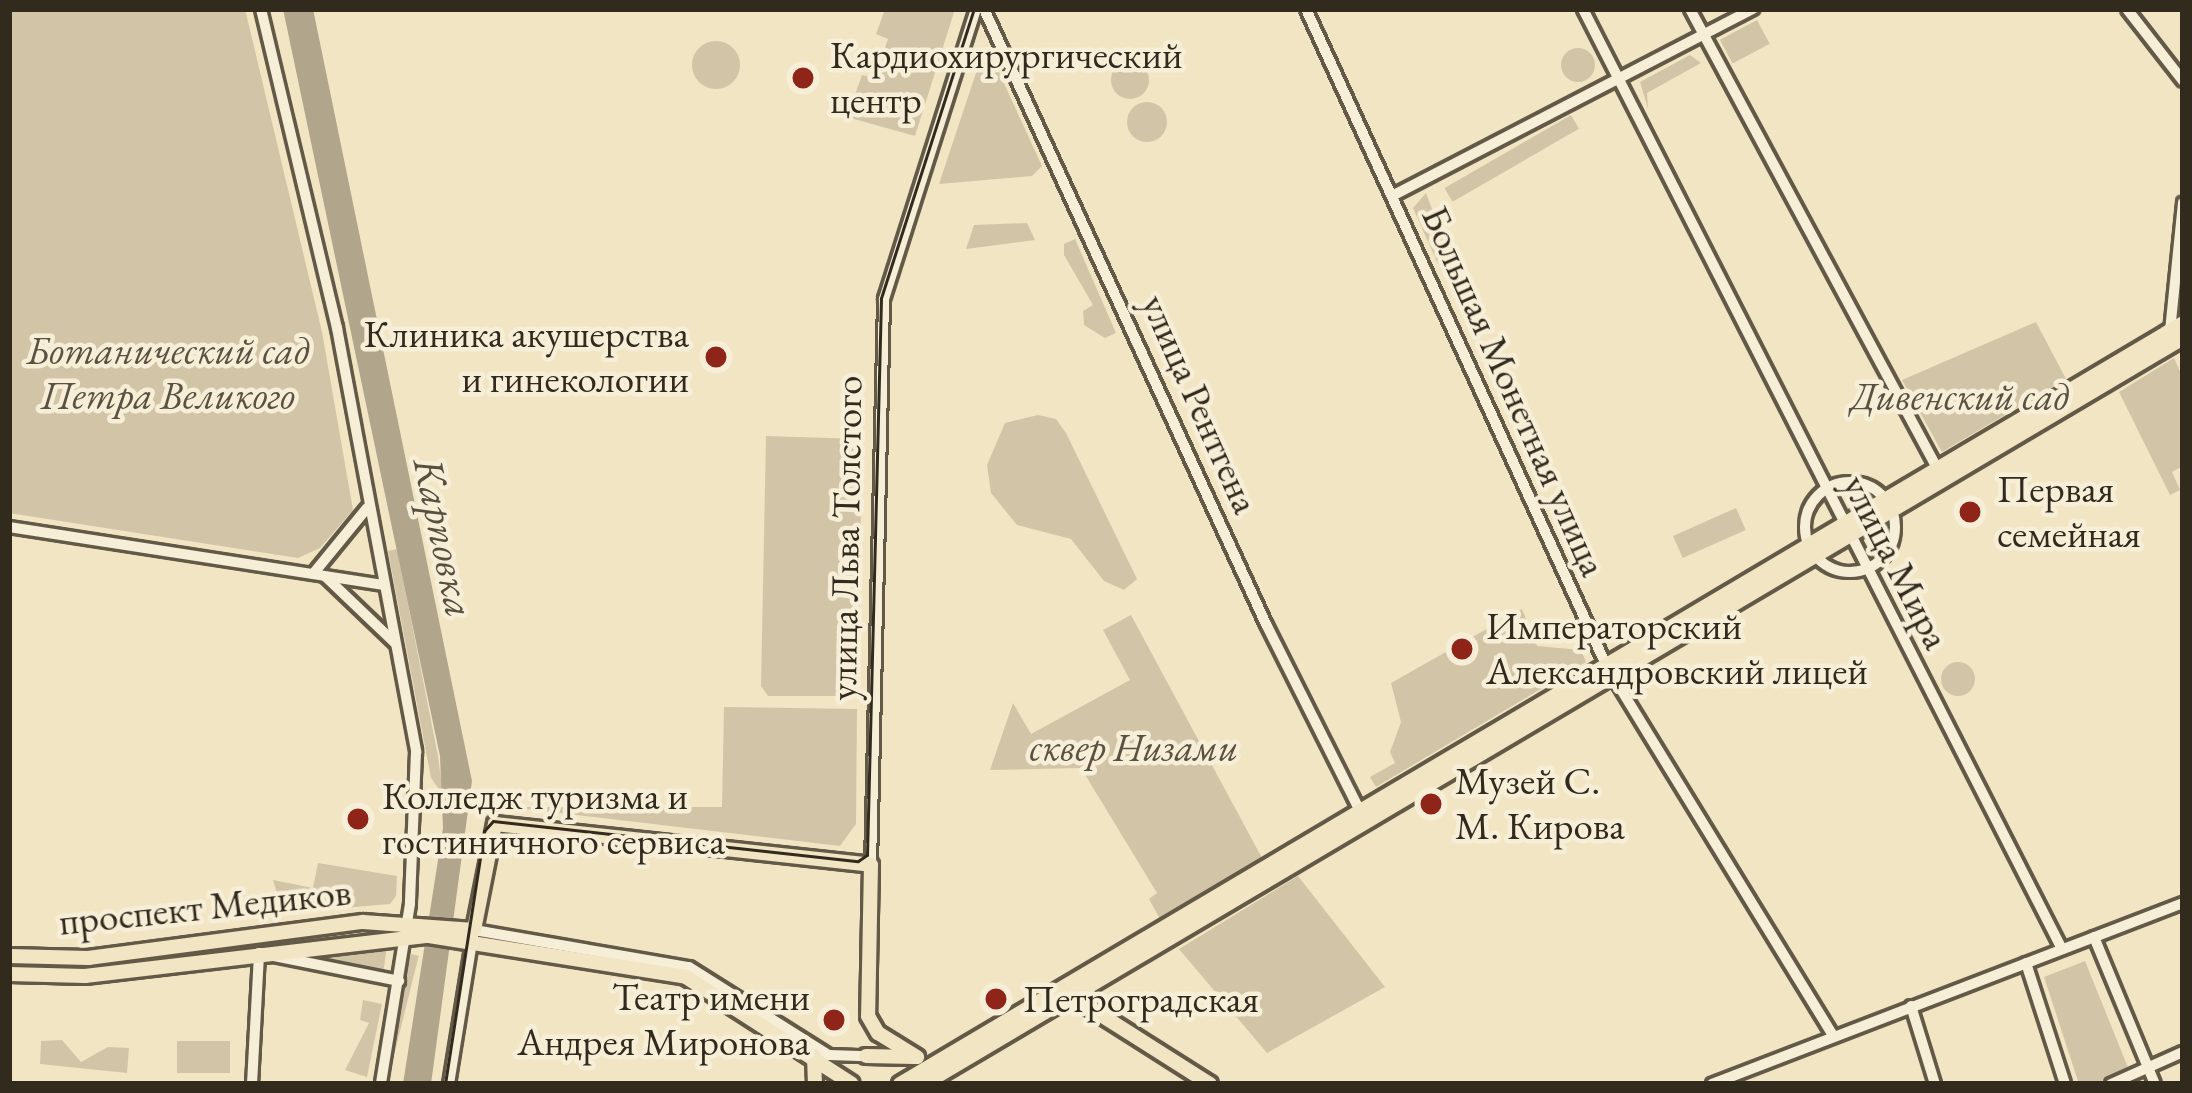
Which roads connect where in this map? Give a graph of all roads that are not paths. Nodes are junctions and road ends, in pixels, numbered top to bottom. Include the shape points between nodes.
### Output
1 (261, 9) edge
2 (980, 9) edge
3 (1306, 9) edge
4 (1583, 9) edge
5 (1690, 9) edge
6 (1753, 9) edge
7 (2127, 9) edge
8 (1702, 35) junction
9 (1620, 79) junction
10 (2183, 81) edge
11 (1392, 196) junction
12 (2183, 202) edge
13 (2179, 331) edge
14 (1937, 468) junction
15 (1824, 488) junction
16 (1890, 503) junction
17 (367, 508) junction
18 (9, 527) edge
19 (1845, 530) junction
20 (1812, 549) junction
21 (1868, 572) junction
22 (319, 574) junction
23 (383, 585) junction
24 (397, 645) junction
25 (1608, 670) junction
26 (1363, 816) junction
27 (871, 865) junction
28 (2182, 906) edge
29 (407, 928) junction
30 (465, 935) junction
31 (2094, 937) junction
32 (2062, 949) junction
33 (259, 952) junction
34 (9, 956) edge
35 (2026, 963) junction
36 (9, 974) edge
37 (399, 980) junction
38 (1066, 993) junction
39 (1911, 1006) junction
40 (1833, 1035) junction
41 (2183, 1052) edge
42 (814, 1056) junction
43 (869, 1056) junction
44 (917, 1057) junction
45 (945, 1057) junction
46 (2148, 1067) junction
47 (1200, 1081) edge
48 (252, 1084) edge
49 (382, 1084) edge
50 (448, 1084) edge
51 (815, 1084) edge
52 (854, 1084) edge
53 (900, 1084) edge
54 (924, 1084) edge
55 (1712, 1084) edge
56 (1935, 1084) edge
57 (2065, 1084) edge
58 (2111, 1084) edge
59 (2155, 1084) edge

1 - 17 street via 337,328
2 - 26 street, улица Рентгена
2 - 27 street, улица Льва Толстого via 884,299
3 - 11 street, Большая Монетная улица
4 - 9 street, улица Мира
5 - 8 street
6 - 8 street
7 - 10 street
8 - 9 street
8 - 14 street
9 - 11 street
9 - 15 street, улица Мира
11 - 25 street, Большая Монетная улица
12 - 13 street
13 - 14 main road
13 - 16 main road
14 - 16 main road
15 - 16 street via 1874,488
15 - 19 street, улица Мира
15 - 20 street via 1804,526
16 - 19 main road
16 - 21 street via 1896,524
17 - 22 street
17 - 23 street
18 - 22 street
19 - 20 main road
19 - 21 street, улица Мира
20 - 21 street via 1827,565
20 - 25 main road
21 - 32 street, улица Мира
22 - 23 street
22 - 24 street
23 - 24 street
24 - 29 street via 419,792
25 - 26 main road
25 - 40 street, Большая Монетная улица
26 - 38 main road
27 - 30 main road via 490,826
27 - 44 main road, улица Льва Толстого via 867,1006 878,1033
28 - 31 street
29 - 30 main road
29 - 33 main road, проспект Медиков
29 - 34 main road, проспект Медиков via 88,958
29 - 37 street
30 - 42 main road via 686,977
30 - 43 street via 689,967 829,1055
30 - 50 street
31 - 32 street
31 - 46 street
32 - 35 street
33 - 36 main road, проспект Медиков via 86,976
33 - 37 street
33 - 48 street
35 - 39 street
35 - 57 street
37 - 49 street
38 - 45 main road
38 - 47 main road
38 - 54 main road
39 - 40 street
39 - 56 street
40 - 55 street
41 - 46 street
42 - 51 main road
42 - 52 main road
43 - 44 main road
43 - 52 main road via 856,1066
44 - 45 main road
45 - 53 main road
46 - 58 street
46 - 59 street

